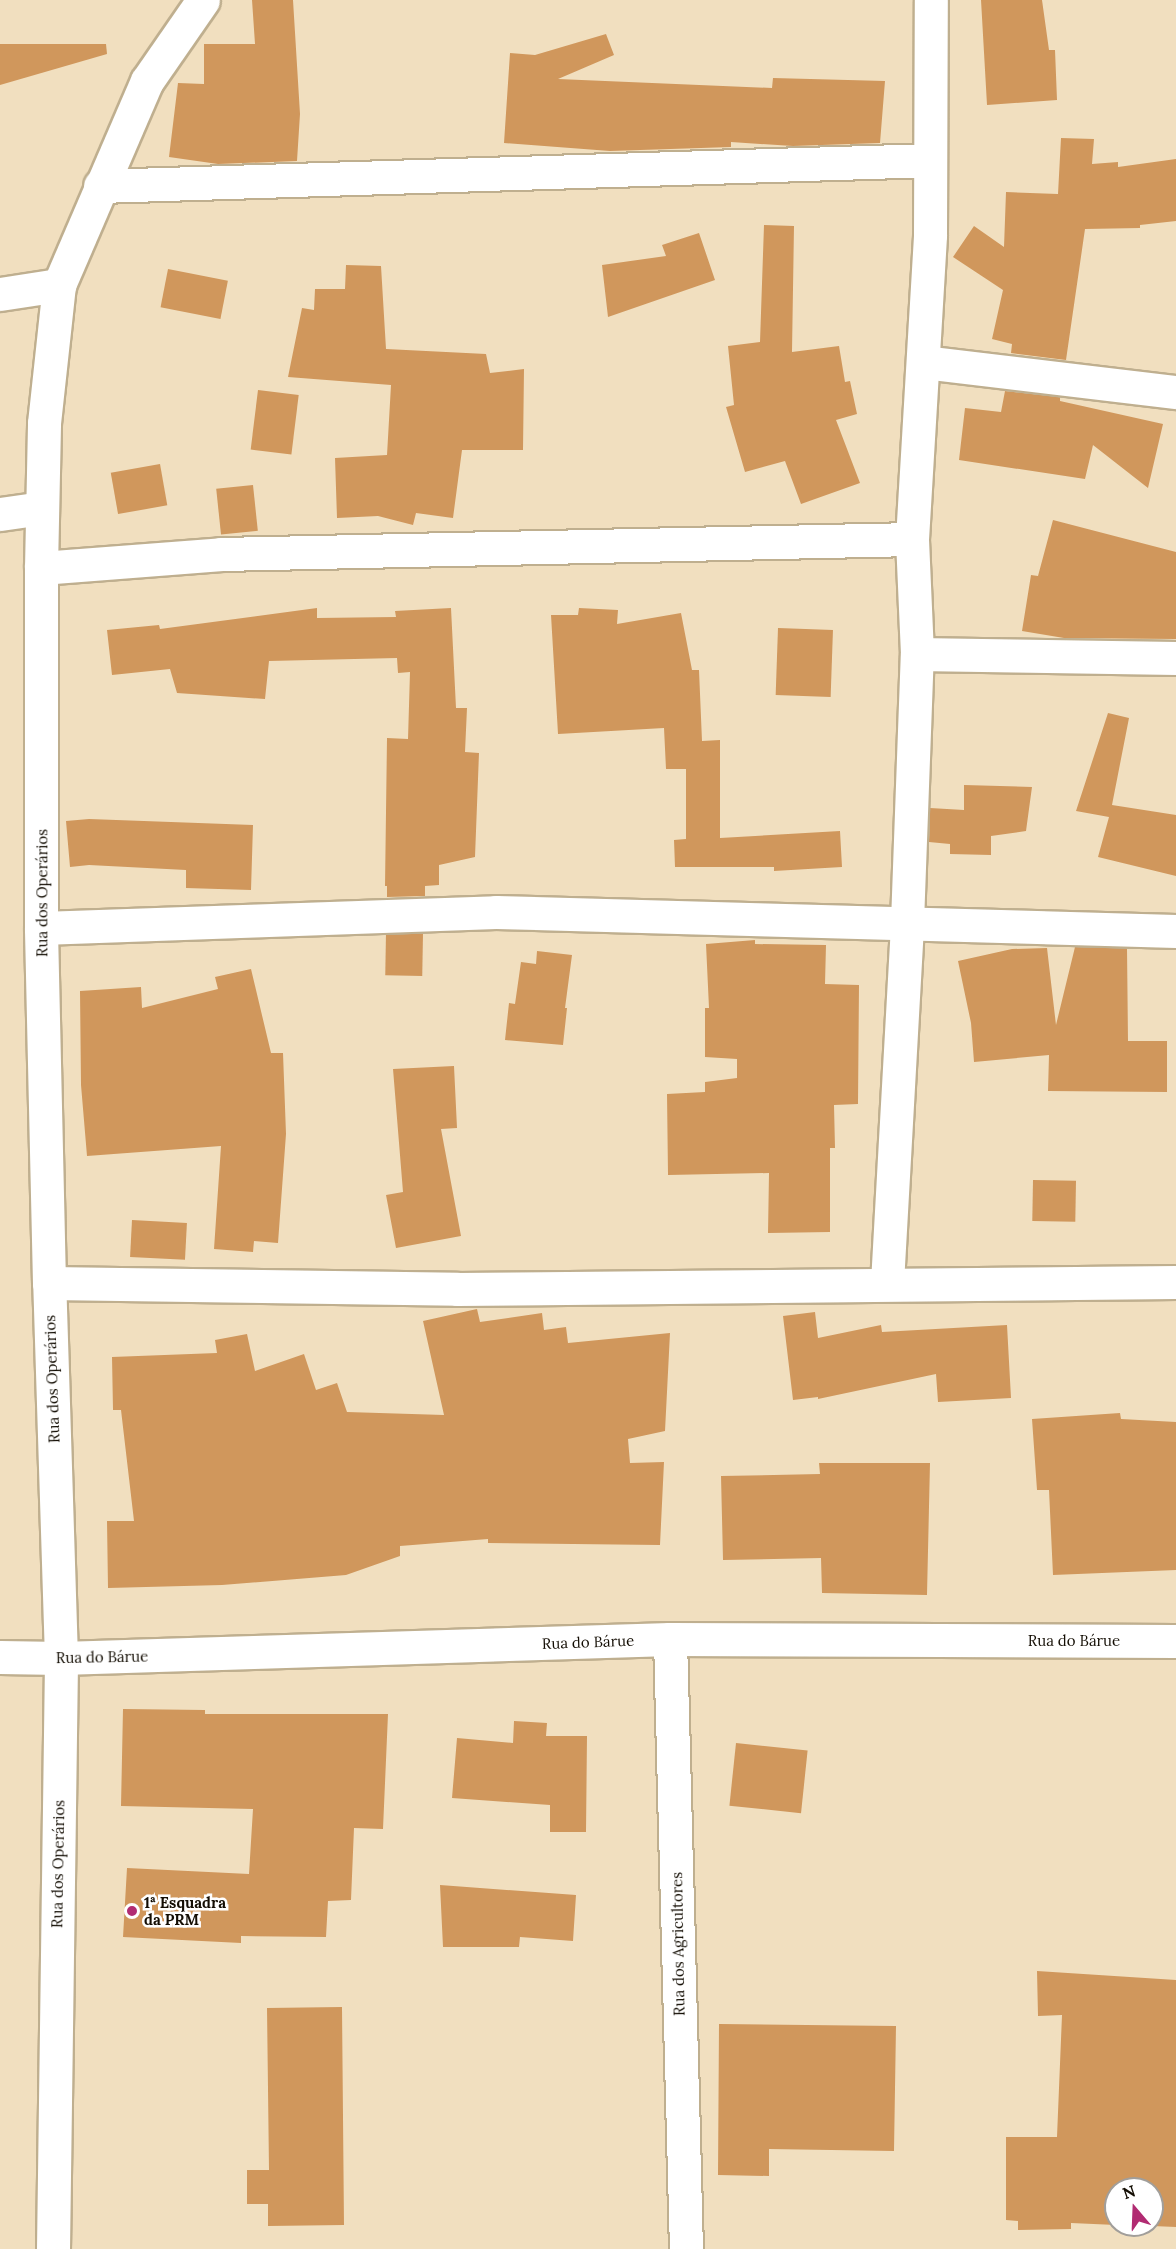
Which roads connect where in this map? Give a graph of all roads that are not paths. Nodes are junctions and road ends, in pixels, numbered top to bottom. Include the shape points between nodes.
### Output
1 (203, 0) edge
2 (931, 0) edge
3 (930, 160) junction
4 (100, 186) junction
5 (59, 285) junction
6 (0, 294) edge
7 (924, 362) junction
8 (1176, 392) edge
9 (42, 508) junction
10 (0, 514) edge
11 (912, 539) junction
12 (41, 568) junction
13 (917, 654) junction
14 (1176, 658) edge
15 (908, 922) junction
16 (41, 928) junction
17 (1176, 932) edge
18 (1176, 1282) edge
19 (49, 1283) junction
20 (887, 1283) junction
21 (670, 1639) junction
22 (1176, 1641) edge
23 (0, 1657) edge
24 (61, 1658) junction
25 (53, 2249) edge
26 (686, 2249) edge

1 - 4 street, Rua dos Operários via 147,81
2 - 3 street
3 - 4 street
3 - 7 street
4 - 5 street, Rua dos Operários
5 - 6 street
5 - 9 street, Rua dos Operários via 44,423
7 - 8 street
7 - 11 street
9 - 10 street
9 - 12 street, Rua dos Operários
11 - 12 street via 221,554
11 - 13 street
12 - 16 street, Rua dos Operários
13 - 14 street
13 - 15 street
15 - 16 street via 496,912
15 - 17 street
15 - 20 street
16 - 19 street, Rua dos Operários
18 - 20 street
19 - 20 street via 457,1289
19 - 24 street, Rua dos Operários
21 - 22 street, Rua do Bárue
21 - 24 street, Rua do Bárue
21 - 26 street, Rua dos Agricultores
23 - 24 street, Rua do Bárue
24 - 25 street, Rua dos Operários

